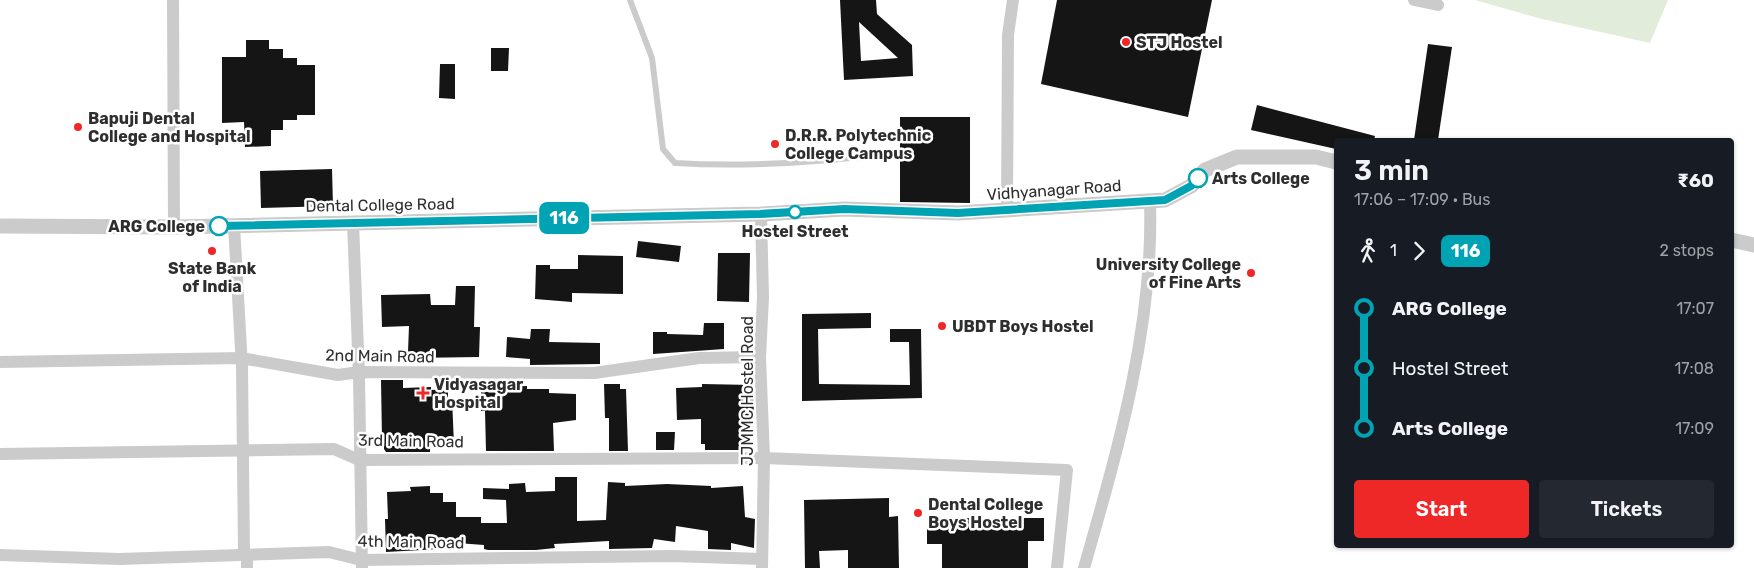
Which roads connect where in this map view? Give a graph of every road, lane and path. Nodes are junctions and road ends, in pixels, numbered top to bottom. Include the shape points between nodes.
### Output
1 (173, 0) edge
2 (630, 0) edge
3 (1013, 0) edge
4 (1414, 0) edge
5 (1438, 5) dead end
6 (870, 156) dead end
7 (1334, 162) edge
8 (1150, 201) junction
9 (1007, 211) junction
10 (760, 214) junction
11 (353, 223) junction
12 (234, 225) junction
13 (0, 226) edge
14 (174, 226) junction
15 (1734, 241) edge
16 (1754, 245) edge
17 (760, 357) junction
18 (241, 358) junction
19 (0, 362) edge
20 (359, 372) junction
21 (244, 451) junction
22 (0, 454) edge
23 (764, 458) junction
24 (359, 460) junction
25 (244, 554) junction
26 (0, 555) edge
27 (762, 563) edge
28 (362, 564) edge
29 (247, 568) edge
30 (1057, 568) edge
31 (1084, 568) edge

1 - 14 street
2 - 6 lane via 652,58 663,149 676,162 821,162
3 - 9 street via 1008,35
4 - 5 street
7 - 8 street, Vidhyanagar Road via 1316,158 1237,157 1205,170 1191,186 1165,200
8 - 9 street, Vidhyanagar Road
8 - 31 street via 1151,245 1136,358 1122,435
9 - 10 street, Vidhyanagar Road via 958,213 844,209
10 - 11 street, Dental College Road
10 - 17 street, JJMMC Hostel Road via 763,297
11 - 12 street, Dental College Road
11 - 20 street
12 - 14 street, Dental College Road
12 - 18 street
13 - 14 street, Dental College Road
15 - 16 street
17 - 20 street, 2nd Main Road via 699,358 594,373
17 - 23 street, JJMMC Hostel Road
18 - 19 street, 2nd Main Road
18 - 20 street, 2nd Main Road via 338,375
18 - 21 street
20 - 24 street
21 - 22 street, 3rd Main Road
21 - 24 street, 3rd Main Road via 334,449
21 - 25 street
23 - 24 street, 3rd Main Road
23 - 27 street, JJMMC Hostel Road
23 - 30 street, 3rd Main Road via 1066,470
24 - 28 street
25 - 26 street, 4th Main Road via 119,559
25 - 28 street, 4th Main Road via 328,552
25 - 29 street via 247,554
27 - 28 street, 4th Main Road via 672,556

